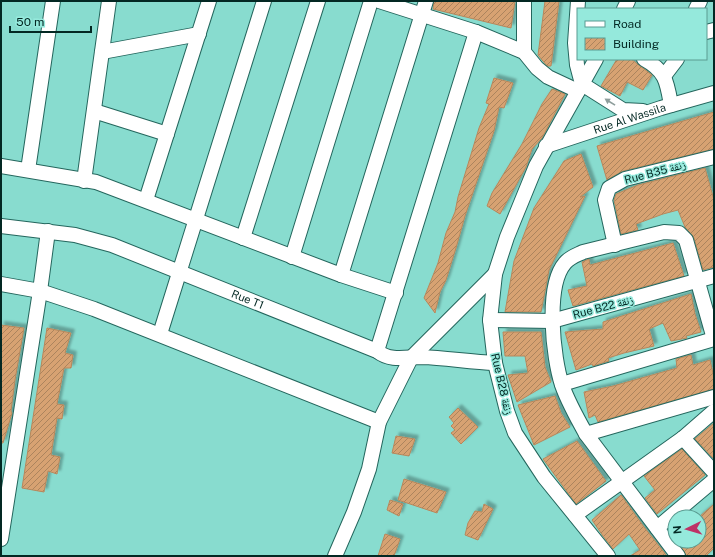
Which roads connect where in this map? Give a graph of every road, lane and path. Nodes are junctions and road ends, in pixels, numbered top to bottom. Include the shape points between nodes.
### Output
1 (52, 1) edge
2 (109, 1) edge
3 (209, 1) edge
4 (264, 1) edge
5 (318, 1) edge
6 (371, 1) edge
7 (379, 1) edge
8 (524, 1) edge
9 (424, 8) edge
10 (577, 15) edge
11 (476, 32) junction
12 (199, 34) junction
13 (102, 52) junction
14 (524, 52) junction
15 (595, 60) edge
16 (646, 60) edge
17 (676, 60) edge
18 (664, 76) junction
19 (580, 88) junction
20 (714, 93) edge
21 (666, 107) junction
22 (94, 111) junction
23 (167, 134) junction
24 (546, 146) junction
25 (713, 160) edge
26 (1, 166) edge
27 (28, 170) junction
28 (84, 181) junction
29 (146, 200) junction
30 (195, 220) junction
31 (1, 226) edge
32 (48, 231) junction
33 (243, 238) junction
34 (615, 245) junction
35 (292, 257) junction
36 (180, 272) junction
37 (495, 274) junction
38 (341, 275) junction
39 (714, 276) edge
40 (697, 282) junction
41 (1, 284) edge
42 (40, 291) junction
43 (396, 294) junction
44 (490, 320) junction
45 (552, 321) junction
46 (160, 334) junction
47 (714, 339) edge
48 (377, 351) junction
49 (411, 358) junction
50 (495, 363) junction
51 (562, 384) junction
52 (714, 397) edge
53 (714, 411) edge
54 (379, 422) junction
55 (586, 434) junction
56 (683, 438) junction
57 (714, 472) edge
58 (714, 480) edge
59 (622, 482) junction
60 (575, 515) junction
61 (657, 528) junction
62 (1, 537) edge
63 (335, 556) edge
64 (608, 556) edge
65 (678, 556) edge

1 - 27 street
2 - 13 street
3 - 12 street
4 - 30 street
5 - 33 street
6 - 35 street
7 - 9 street
8 - 14 street
9 - 11 street
9 - 38 street
10 - 19 street via 575,43
11 - 14 street
11 - 43 street
12 - 13 street
12 - 23 street
13 - 22 street
14 - 19 street via 548,77
15 - 19 street, Rue B28 زنقة
16 - 18 street via 656,66
17 - 18 street
18 - 21 street
21 -> 19 street via 632,112
19 - 24 street, Rue B28 زنقة
20 - 21 street, Rue Al Wassila
21 - 24 street, Rue Al Wassila
22 - 23 street
22 - 28 street
23 - 29 street
24 - 37 street, Rue B28 زنقة via 507,237
25 - 34 street, Rue B35 زنقة via 625,179 609,188 605,200
26 - 27 street
27 - 28 street
28 - 29 street via 96,182
29 - 30 street
30 - 33 street
30 - 36 street
31 - 32 street, Rue T1
32 - 36 street, Rue T1 via 93,239
32 - 42 street
33 - 35 street
34 - 40 street via 664,232 679,233 683,235
34 - 45 street via 583,252 565,263 559,273
35 - 38 street
36 - 46 street
36 - 48 street, Rue T1
37 - 44 street, Rue B28 زنقة
37 - 49 street
38 - 43 street
39 - 40 street, Rue B22 زنقة
40 - 45 street, Rue B22 زنقة
40 - 47 street
41 - 42 street
42 - 46 street via 94,308
42 - 62 street
43 - 48 street
44 - 45 street, Rue B22 زنقة
44 - 50 street, Rue B28 زنقة
45 - 51 street
46 - 54 street
47 - 51 street
48 - 49 street, Rue T1 via 383,356
49 - 50 street, Rue T1
49 - 54 street
50 - 60 street, Rue B28 زنقة via 515,433 544,477
51 - 55 street
52 - 55 street
53 - 56 street
54 - 63 street via 369,469
55 - 59 street
56 - 57 street
56 - 59 street
58 - 61 street
59 - 60 street
59 - 61 street
60 - 64 street, Rue B28 زنقة
61 - 65 street

